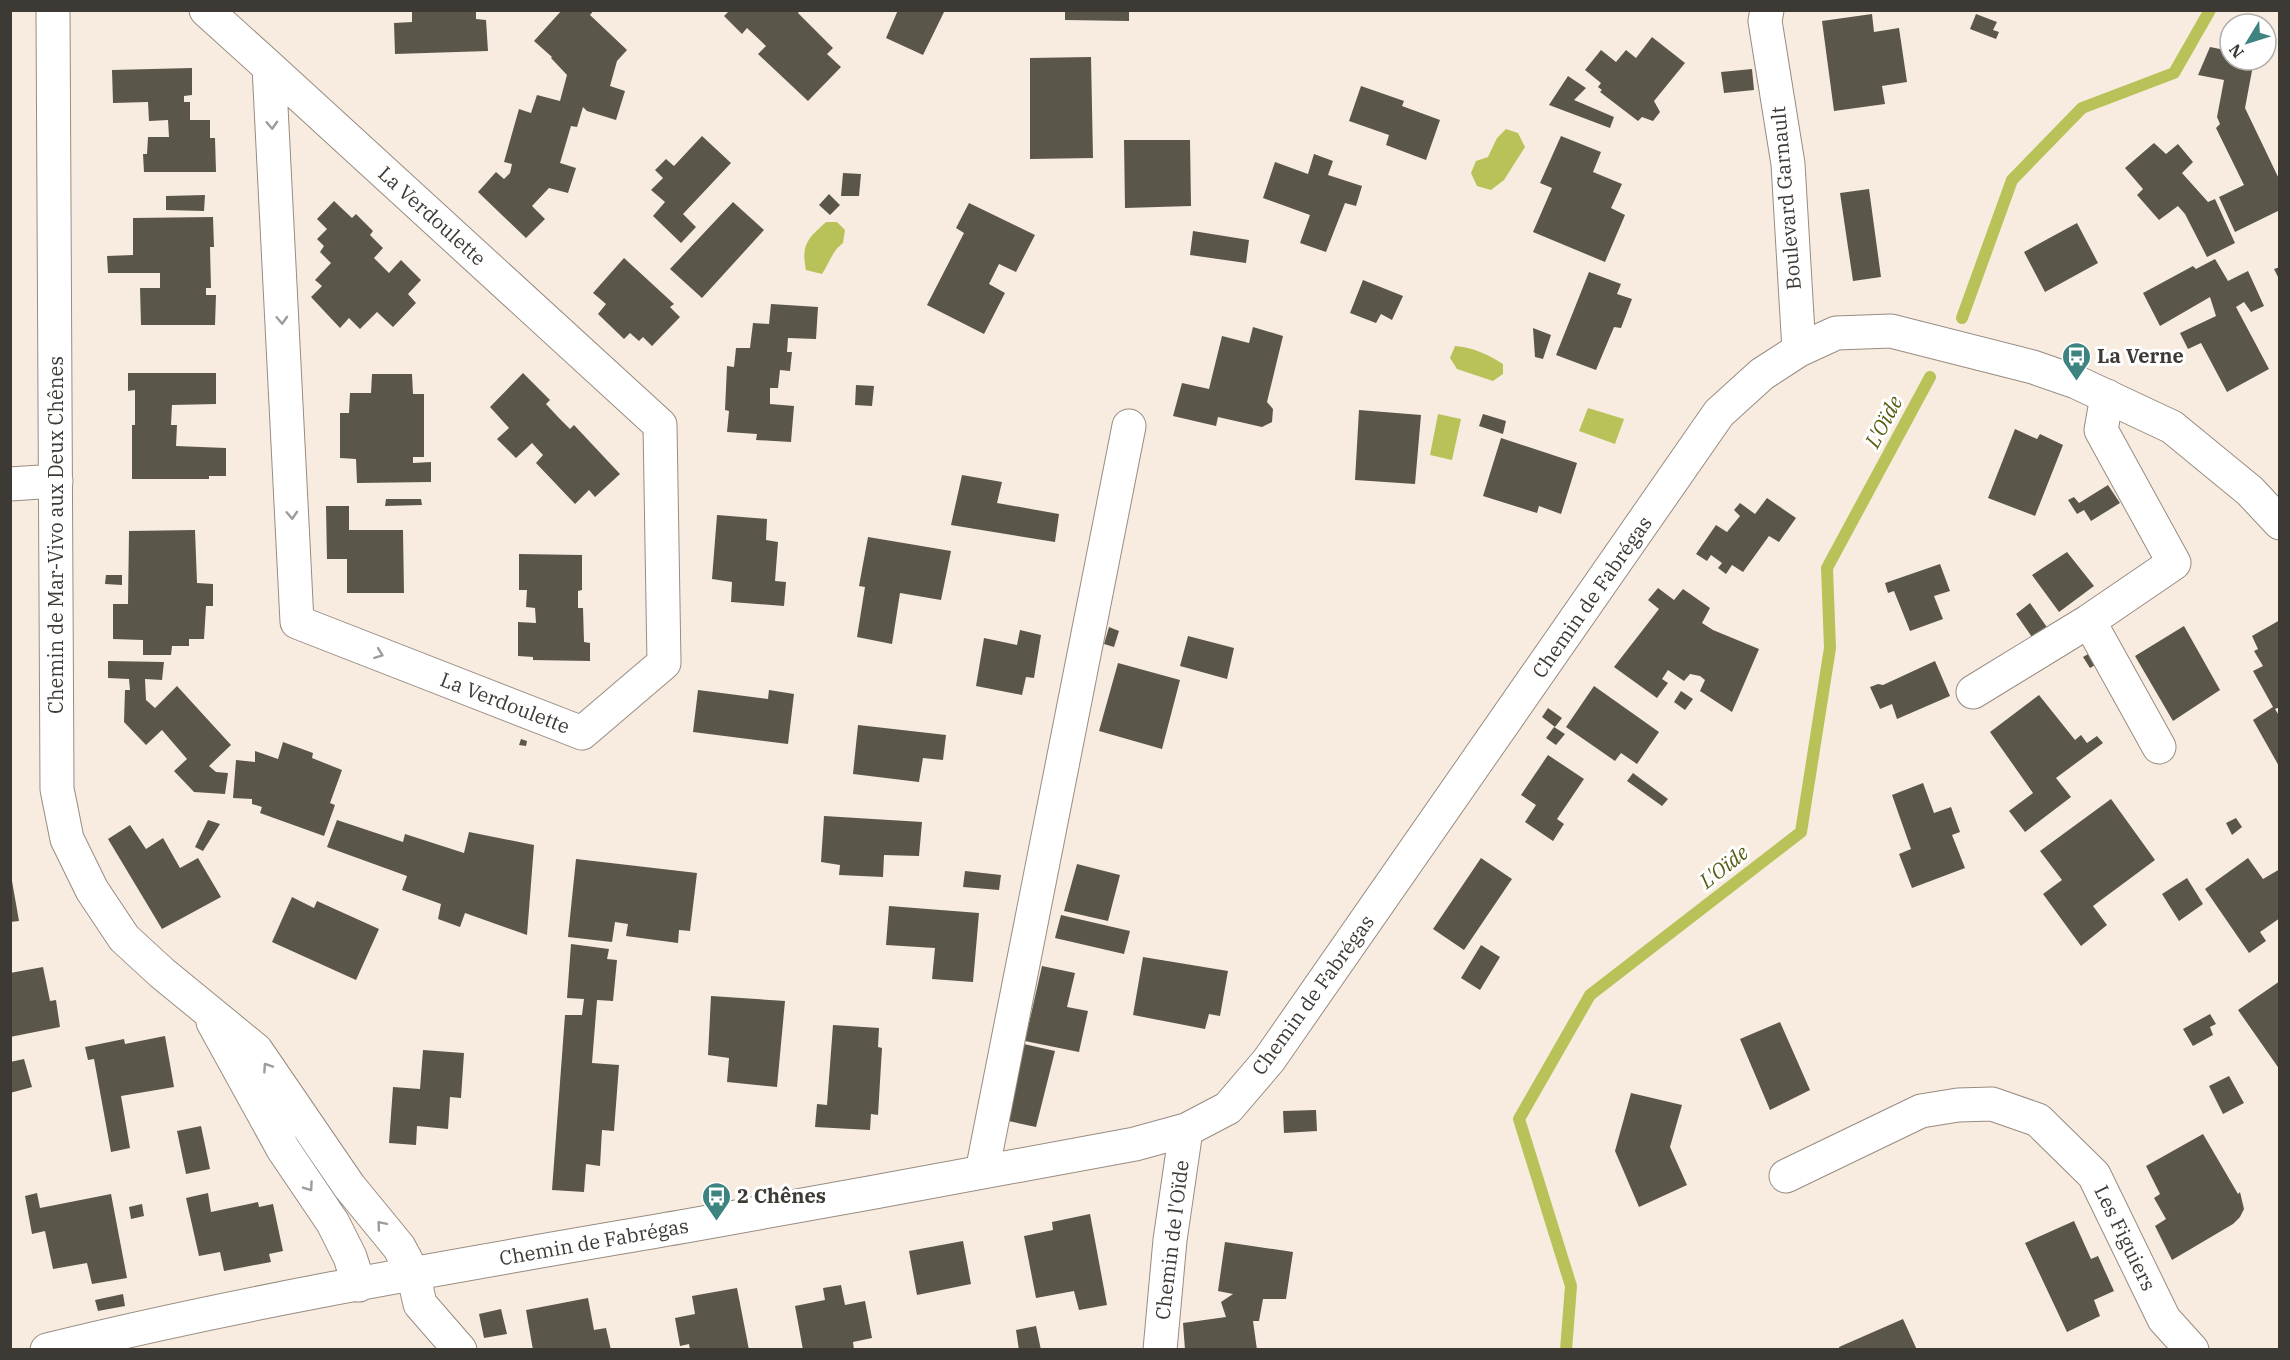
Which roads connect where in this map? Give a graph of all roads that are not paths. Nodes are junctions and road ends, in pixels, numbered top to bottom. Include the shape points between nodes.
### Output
1 (53, 10) edge
2 (206, 10) edge
3 (1767, 10) edge
4 (269, 67) junction
5 (1799, 350) junction
6 (2107, 396) junction
7 (1129, 426) dead end
8 (56, 481) junction
9 (10, 484) edge
10 (2280, 523) edge
11 (2089, 621) junction
12 (1973, 692) dead end
13 (2159, 747) dead end
14 (204, 1006) junction
15 (1186, 1130) junction
16 (982, 1172) junction
17 (1786, 1176) dead end
18 (413, 1273) junction
19 (359, 1285) junction
20 (126, 1340) edge
21 (47, 1350) edge
22 (460, 1350) edge
23 (1160, 1350) edge
24 (2192, 1350) edge

1 - 8 street, Chemin de Mar-Vivo aux Deux Chênes
2 - 4 street, La Verdoulette
3 - 5 street, Boulevard Garnault via 1765,21 1788,164
4 -> 4 street, La Verdoulette via 297,622 582,733 664,663 660,425
5 - 6 street, Chemin de Fabrégas via 1836,333 1891,332 2033,367
5 - 15 street, Chemin de Fabrégas via 1762,374 1719,413 1269,1060 1228,1108
6 - 10 street, Chemin de Fabrégas via 2172,427 2250,491
6 - 11 street via 2102,430 2174,563
7 - 16 street
8 - 9 street
8 - 14 street, Chemin de Mar-Vivo aux Deux Chênes via 57,789 68,839 92,890 124,938
11 - 12 street
11 - 13 street
18 -> 14 street, Chemin de Mar-Vivo aux Deux Chênes via 399,1247 349,1186 256,1050
14 -> 19 street via 283,1149 333,1223
15 - 16 street, Chemin de Fabrégas via 1135,1144
15 - 23 street, Chemin de l'Oïde
16 - 18 street, Chemin de Fabrégas
17 - 24 street, Les Figuiers via 1921,1111 1992,1104 2037,1120 2094,1175 2164,1319
18 - 19 street, Chemin de Fabrégas
18 - 22 street, Chemin de Mar-Vivo aux Deux Chênes via 420,1304
19 - 20 street, Chemin de Fabrégas
20 - 21 street, Chemin de Fabrégas

